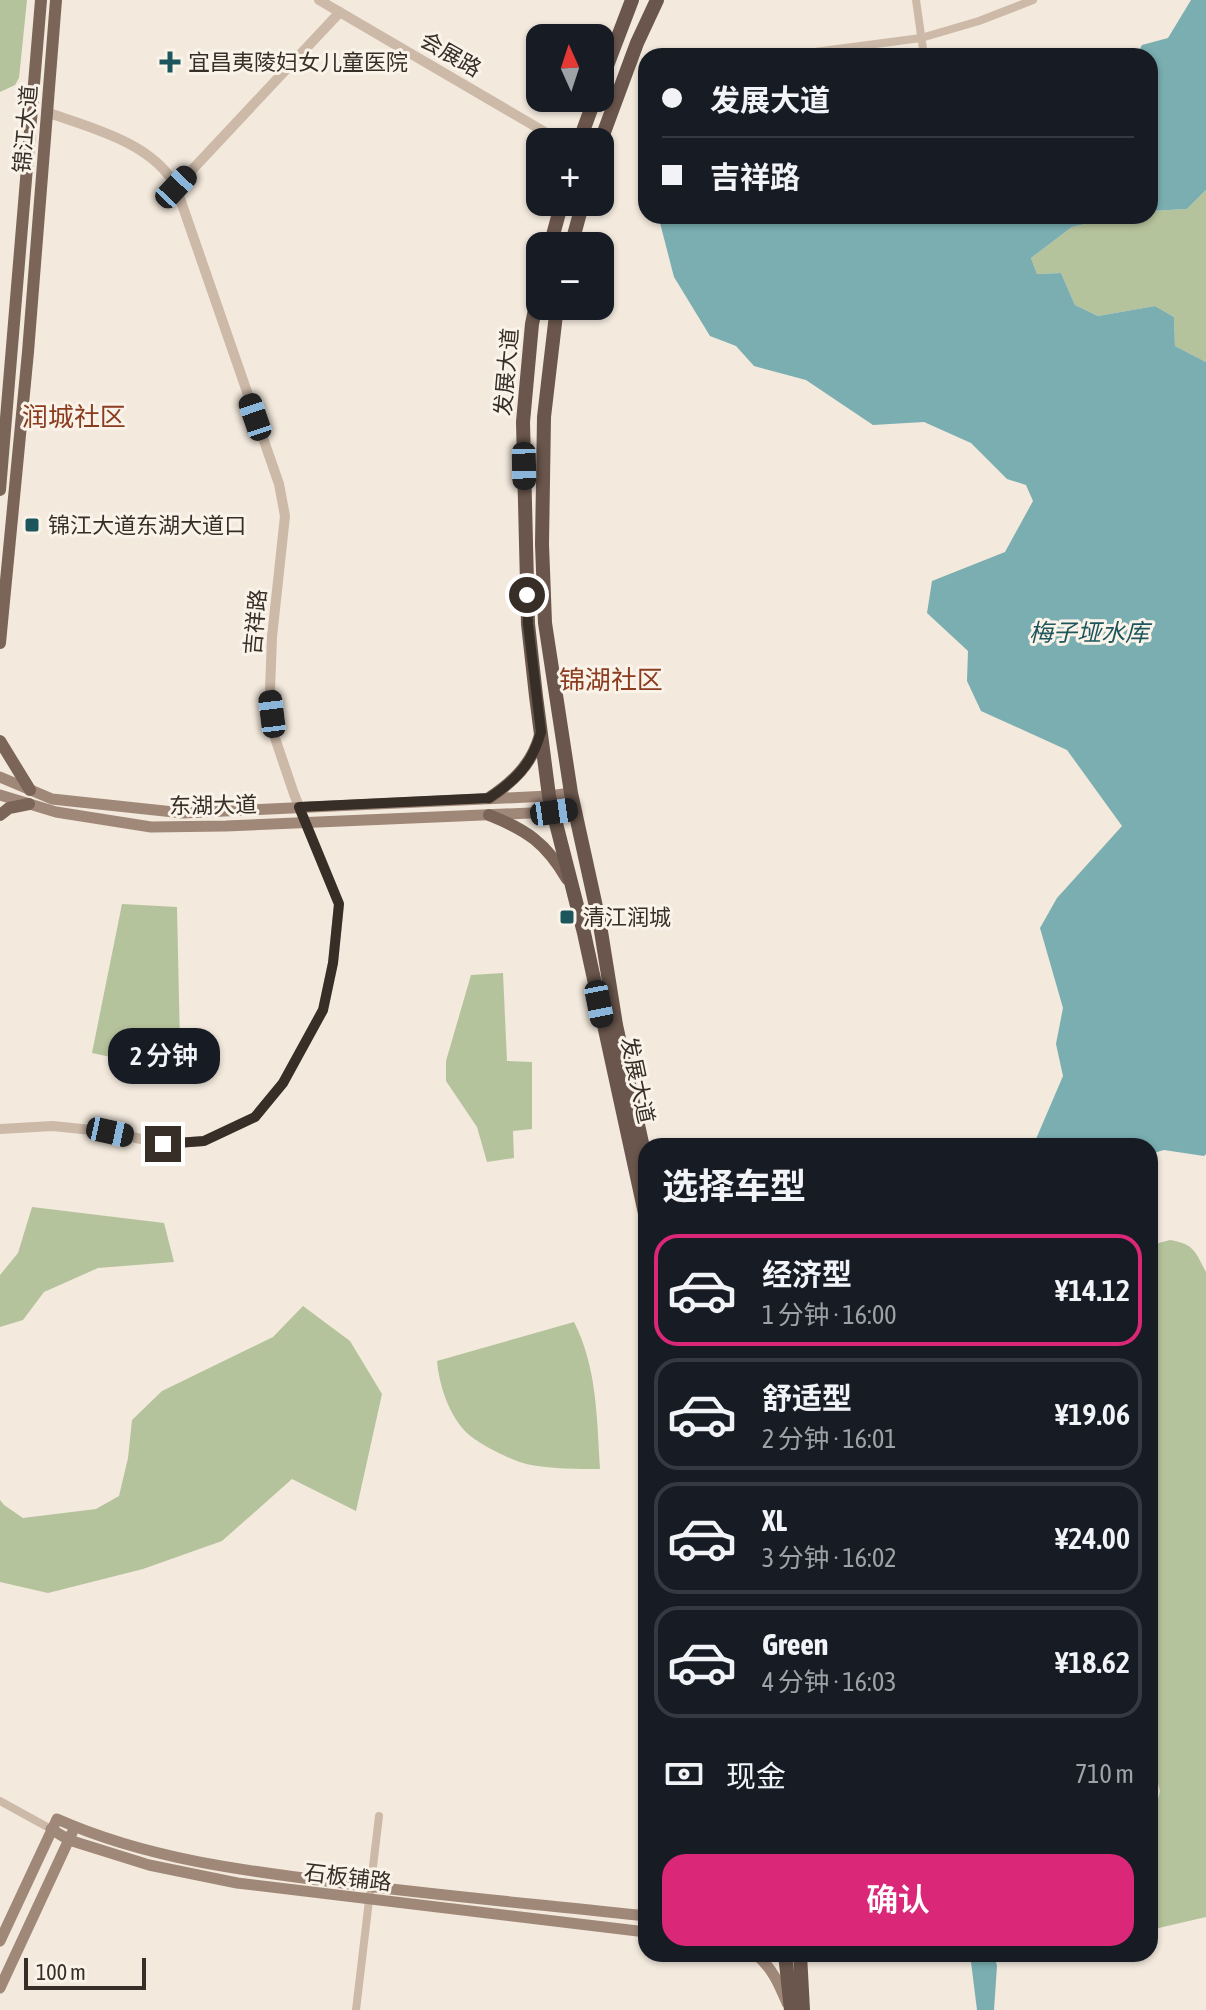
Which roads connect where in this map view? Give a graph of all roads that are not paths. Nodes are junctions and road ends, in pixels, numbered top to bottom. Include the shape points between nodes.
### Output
1 (41, 0) edge
2 (56, 0) edge
3 (319, 0) edge
4 (632, 0) edge
5 (657, 0) edge
6 (916, 0) edge
7 (1033, 0) edge
8 (340, 12) junction
9 (921, 38) junction
10 (614, 47) edge
11 (845, 48) edge
12 (923, 48) edge
13 (46, 112) junction
14 (538, 128) edge
15 (606, 128) edge
16 (176, 187) junction
17 (533, 320) edge
18 (555, 320) edge
19 (0, 490) edge
20 (0, 643) edge
21 (541, 732) junction
22 (0, 741) edge
23 (0, 777) edge
24 (571, 793) junction
25 (0, 795) edge
26 (549, 796) junction
27 (30, 797) junction
28 (489, 798) junction
29 (299, 807) junction
30 (575, 809) junction
31 (554, 812) junction
32 (0, 815) edge
33 (489, 815) junction
34 (306, 822) junction
35 (573, 890) junction
36 (0, 1129) edge
37 (641, 1138) edge
38 (638, 1182) edge
39 (0, 1801) edge
40 (379, 1816) dead end
41 (54, 1824) junction
42 (76, 1827) junction
43 (69, 1840) junction
44 (371, 1893) junction
45 (638, 1915) edge
46 (638, 1931) edge
47 (0, 1941) edge
48 (765, 1962) edge
49 (786, 1962) edge
50 (800, 1962) edge
51 (0, 1988) edge
52 (356, 2010) edge
53 (790, 2010) edge
54 (803, 2010) edge

1 - 19 main road, 锦江大道
2 - 13 main road, 锦江大道
3 - 8 street, 会展路
4 - 10 highway
5 - 15 highway
6 - 9 street
7 - 9 street
8 - 14 street, 会展路
8 - 16 street
9 - 11 street
9 - 12 street
13 - 16 street, 吉祥路 via 134,147 161,165
13 - 20 main road, 锦江大道
16 - 29 street, 吉祥路 via 279,484 285,516 270,690 275,738
17 - 21 highway, 发展大道 via 523,422 528,624
18 - 24 highway, 发展大道 via 544,417 542,544 545,623
21 - 26 highway, 发展大道
21 - 28 main road via 520,773
22 - 27 main road
23 - 27 main road, 东湖大道
24 - 26 main road, 东湖大道
24 - 30 highway, 发展大道
25 - 27 main road, 东湖大道
26 - 28 main road, 东湖大道
26 - 31 highway, 发展大道
27 - 29 main road, 东湖大道 via 183,813
27 - 32 main road
27 - 34 main road, 东湖大道 via 56,812 151,827
28 - 29 main road, 东湖大道
29 - 34 street, 吉祥路
30 - 31 main road, 东湖大道
30 - 37 highway, 发展大道
31 - 33 main road, 东湖大道
31 - 35 highway, 发展大道
33 - 34 main road, 东湖大道
33 - 35 main road via 537,839
34 - 36 street, 吉祥路 via 339,904 333,963 323,1010 283,1083 255,1117 204,1141 163,1144 53,1126
35 - 38 highway, 发展大道
39 - 41 street
40 - 44 street
41 - 42 main road, 石板铺路
41 - 43 main road, 石板铺路
41 - 47 main road
42 - 43 main road
42 - 44 main road, 石板铺路 via 152,1852
43 - 44 main road, 石板铺路 via 149,1865 237,1883
43 - 51 main road
44 - 45 main road, 石板铺路
44 - 46 main road, 石板铺路
44 - 52 street
48 - 53 main road
49 - 53 highway
50 - 54 highway

